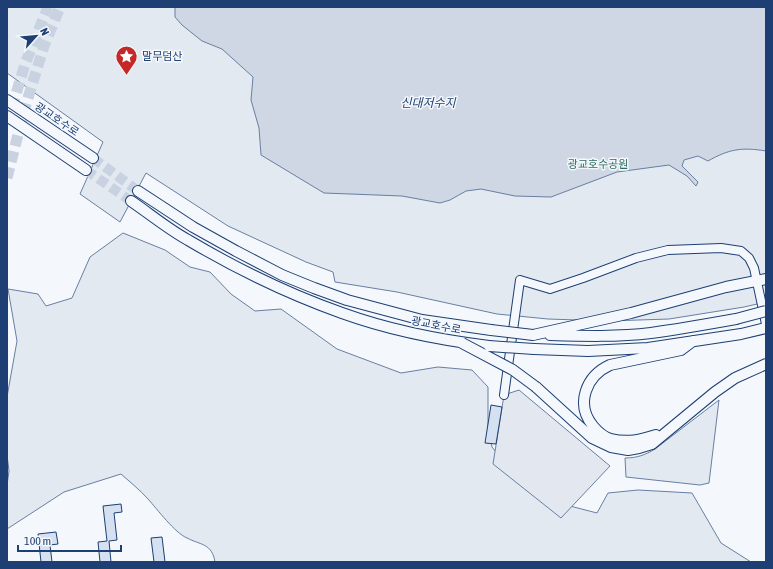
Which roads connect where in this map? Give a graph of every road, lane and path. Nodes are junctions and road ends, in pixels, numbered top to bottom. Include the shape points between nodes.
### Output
1 (7, 100) edge
2 (7, 116) edge
3 (93, 158) tunnel mouth
4 (86, 170) tunnel mouth
5 (138, 191) tunnel mouth
6 (131, 201) tunnel mouth
7 (761, 280) edge
8 (766, 311) edge
9 (766, 324) edge
10 (766, 328) edge
11 (533, 335) junction
12 (694, 341) junction
13 (462, 343) junction
14 (766, 364) edge
15 (504, 395) dead end
16 (664, 433) junction

1 - 3 main road, 광교호수로
2 - 4 main road
5 - 11 main road, 광교호수로, bridge via 193,227 282,275 347,300 422,320
6 - 13 main road, 광교호수로 via 187,240 277,287 343,314
7 - 9 street
7 - 11 main road
7 - 15 street via 750,258 741,251 721,248 668,250 636,258 550,289 520,280
8 - 11 main road, 광교호수로, bridge via 694,327 650,333 593,336
10 - 12 main road, 광교호수로
12 - 13 main road, 광교호수로, bridge via 648,348 596,351
12 - 16 main road via 682,350 610,365 592,378 586,390 586,414 599,433 610,439 631,442
13 - 16 main road, bridge via 513,370 536,387 592,438 611,447 628,450 639,448 652,444
14 - 16 main road via 735,378

